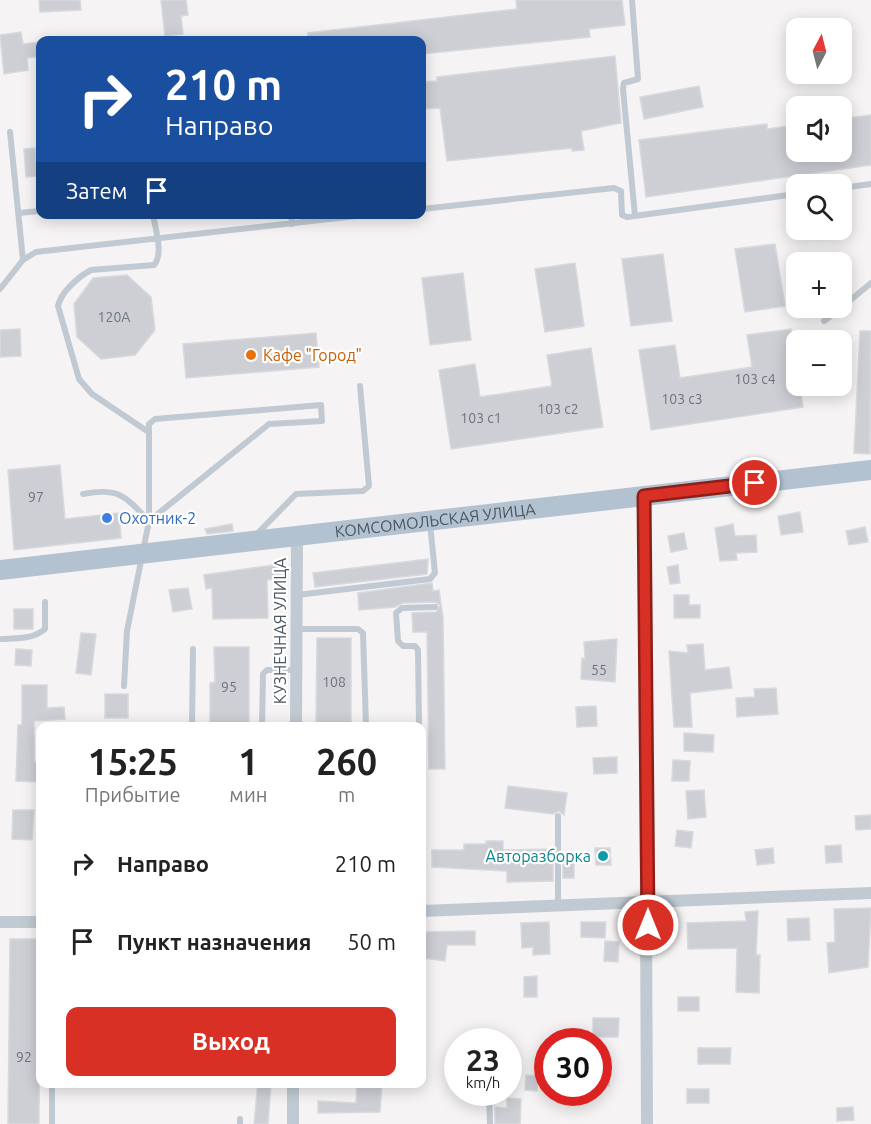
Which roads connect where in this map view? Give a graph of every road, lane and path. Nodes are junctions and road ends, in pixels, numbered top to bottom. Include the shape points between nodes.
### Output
1 (633, 0) edge
2 (10, 132) dead end
3 (871, 184) edge
4 (852, 187) edge
5 (786, 195) edge
6 (426, 209) edge
7 (36, 211) edge
8 (18, 213) junction
9 (635, 216) junction
10 (154, 219) edge
11 (292, 219) edge
12 (333, 219) edge
13 (292, 224) junction
14 (156, 239) junction
15 (23, 260) junction
16 (871, 283) edge
17 (0, 289) edge
18 (852, 298) edge
19 (828, 318) edge
20 (824, 321) dead end
21 (360, 386) dead end
22 (147, 431) junction
23 (871, 470) edge
24 (83, 494) dead end
25 (644, 496) junction
26 (149, 521) junction
27 (430, 522) junction
28 (297, 537) junction
29 (249, 542) junction
30 (141, 554) junction
31 (0, 570) edge
32 (296, 595) junction
33 (45, 602) dead end
34 (435, 607) dead end
35 (296, 629) junction
36 (0, 639) edge
37 (193, 649) dead end
38 (296, 670) junction
39 (124, 686) dead end
40 (192, 722) edge
41 (262, 722) edge
42 (296, 722) edge
43 (366, 722) edge
44 (419, 722) edge
45 (558, 816) dead end
46 (871, 893) edge
47 (648, 903) junction
48 (558, 905) junction
49 (426, 911) edge
50 (0, 922) edge
51 (36, 922) edge
52 (52, 1088) edge
53 (293, 1088) edge
54 (489, 1106) edge
55 (52, 1124) edge
56 (293, 1124) edge
57 (490, 1124) edge
58 (647, 1124) edge

1 - 9 lane via 638,79 624,83 623,89
2 - 8 lane
3 - 4 lane
5 - 9 lane
6 - 9 lane via 614,188 621,191 622,215
7 - 8 lane
8 - 15 lane
10 - 14 lane
11 - 13 lane
12 - 13 lane
13 - 14 lane
14 - 15 lane via 36,252
14 - 22 lane via 159,250 154,265 91,270 60,297 58,306 79,379 92,394
15 - 17 lane
16 - 18 lane
19 - 20 lane
21 - 29 lane via 369,486 363,491 296,494
22 - 26 lane
22 - 26 lane via 155,419 321,405 322,421 269,424
23 - 25 main road, КОМСОМОЛЬСКАЯ УЛИЦА
24 - 26 lane via 103,490 123,494
25 - 27 main road, КОМСОМОЛЬСКАЯ УЛИЦА
25 - 47 street
26 - 30 lane
27 - 28 main road, КОМСОМОЛЬСКАЯ УЛИЦА
27 - 32 lane via 435,573 430,579
28 - 29 main road, КОМСОМОЛЬСКАЯ УЛИЦА
28 - 32 street, КУЗНЕЧНАЯ УЛИЦА
29 - 30 main road, КОМСОМОЛЬСКАЯ УЛИЦА
30 - 31 main road, КОМСОМОЛЬСКАЯ УЛИЦА
30 - 39 lane via 127,631
32 - 35 street, КУЗНЕЧНАЯ УЛИЦА
33 - 36 lane via 45,629 39,634
34 - 44 lane via 402,608 396,613 398,641 403,646 415,645 418,650
35 - 38 street, КУЗНЕЧНАЯ УЛИЦА
35 - 43 lane via 358,629 363,633
37 - 40 lane
38 - 41 lane via 267,670 263,674
38 - 42 street, КУЗНЕЧНАЯ УЛИЦА
45 - 48 lane
46 - 47 street
47 - 48 street
47 - 58 street
48 - 49 street
50 - 51 street
52 - 55 lane
53 - 56 street
54 - 57 lane

